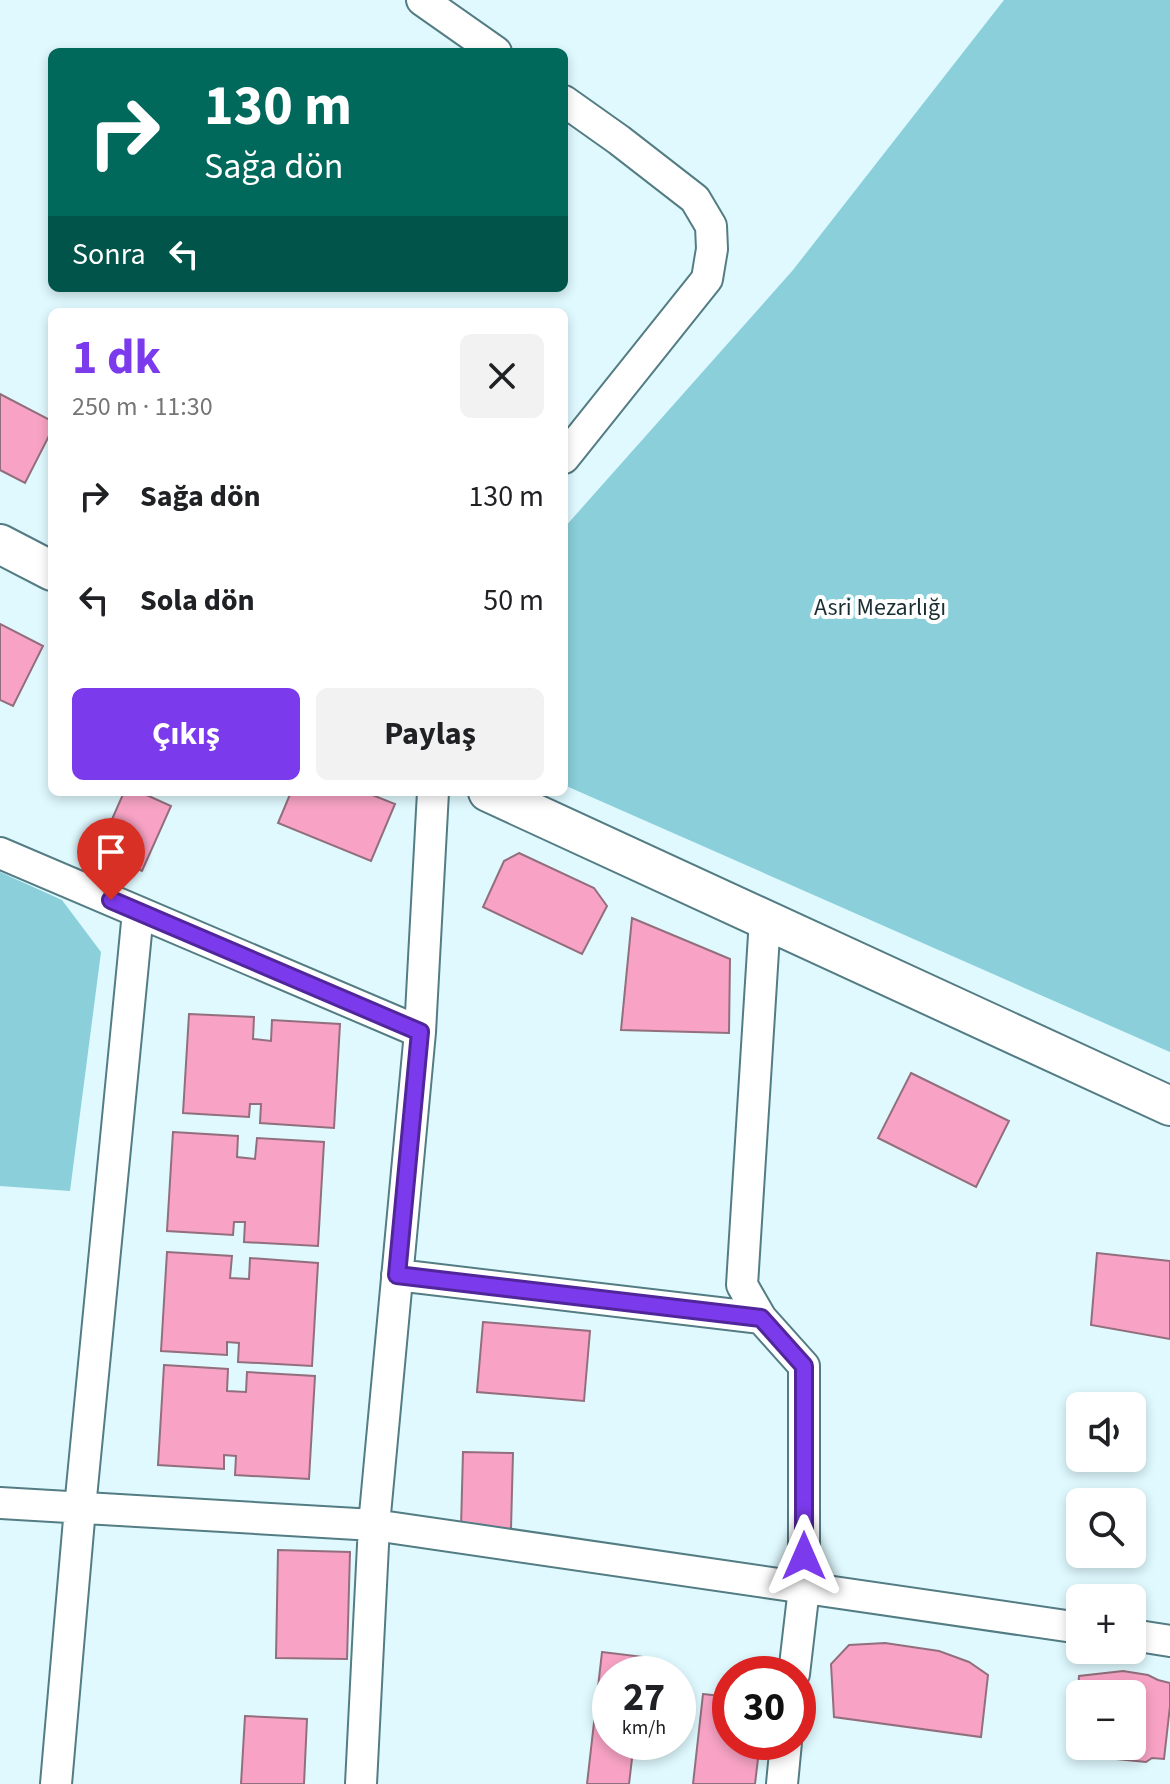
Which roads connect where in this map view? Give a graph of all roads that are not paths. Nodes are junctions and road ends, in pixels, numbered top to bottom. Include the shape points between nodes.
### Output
1 (422, 0) edge
2 (490, 48) edge
3 (568, 104) edge
4 (568, 453) edge
5 (0, 544) edge
6 (48, 569) edge
7 (433, 796) edge
8 (497, 796) edge
9 (0, 853) edge
10 (138, 912) junction
11 (765, 919) junction
12 (420, 1032) junction
13 (1170, 1106) edge
14 (397, 1275) junction
15 (761, 1318) junction
16 (0, 1503) edge
17 (80, 1508) junction
18 (374, 1525) junction
19 (804, 1588) junction
20 (1066, 1626) edge
21 (1146, 1637) edge
22 (1170, 1641) edge
23 (796, 1656) edge
24 (784, 1760) edge
25 (56, 1784) edge
26 (361, 1784) edge
27 (782, 1784) edge

1 - 2 street
3 - 4 street via 695,199 711,226 712,249 707,279
5 - 6 street
7 - 12 street
8 - 11 street
9 - 10 street
10 - 12 street
10 - 17 street
11 - 13 street
11 - 15 street via 742,1285
12 - 14 street
14 - 15 street
14 - 18 street
15 - 19 street via 804,1366
16 - 17 street
17 - 18 street
17 - 25 street
18 - 19 street
18 - 26 street
19 - 20 street
19 - 23 street
21 - 22 street
24 - 27 street

